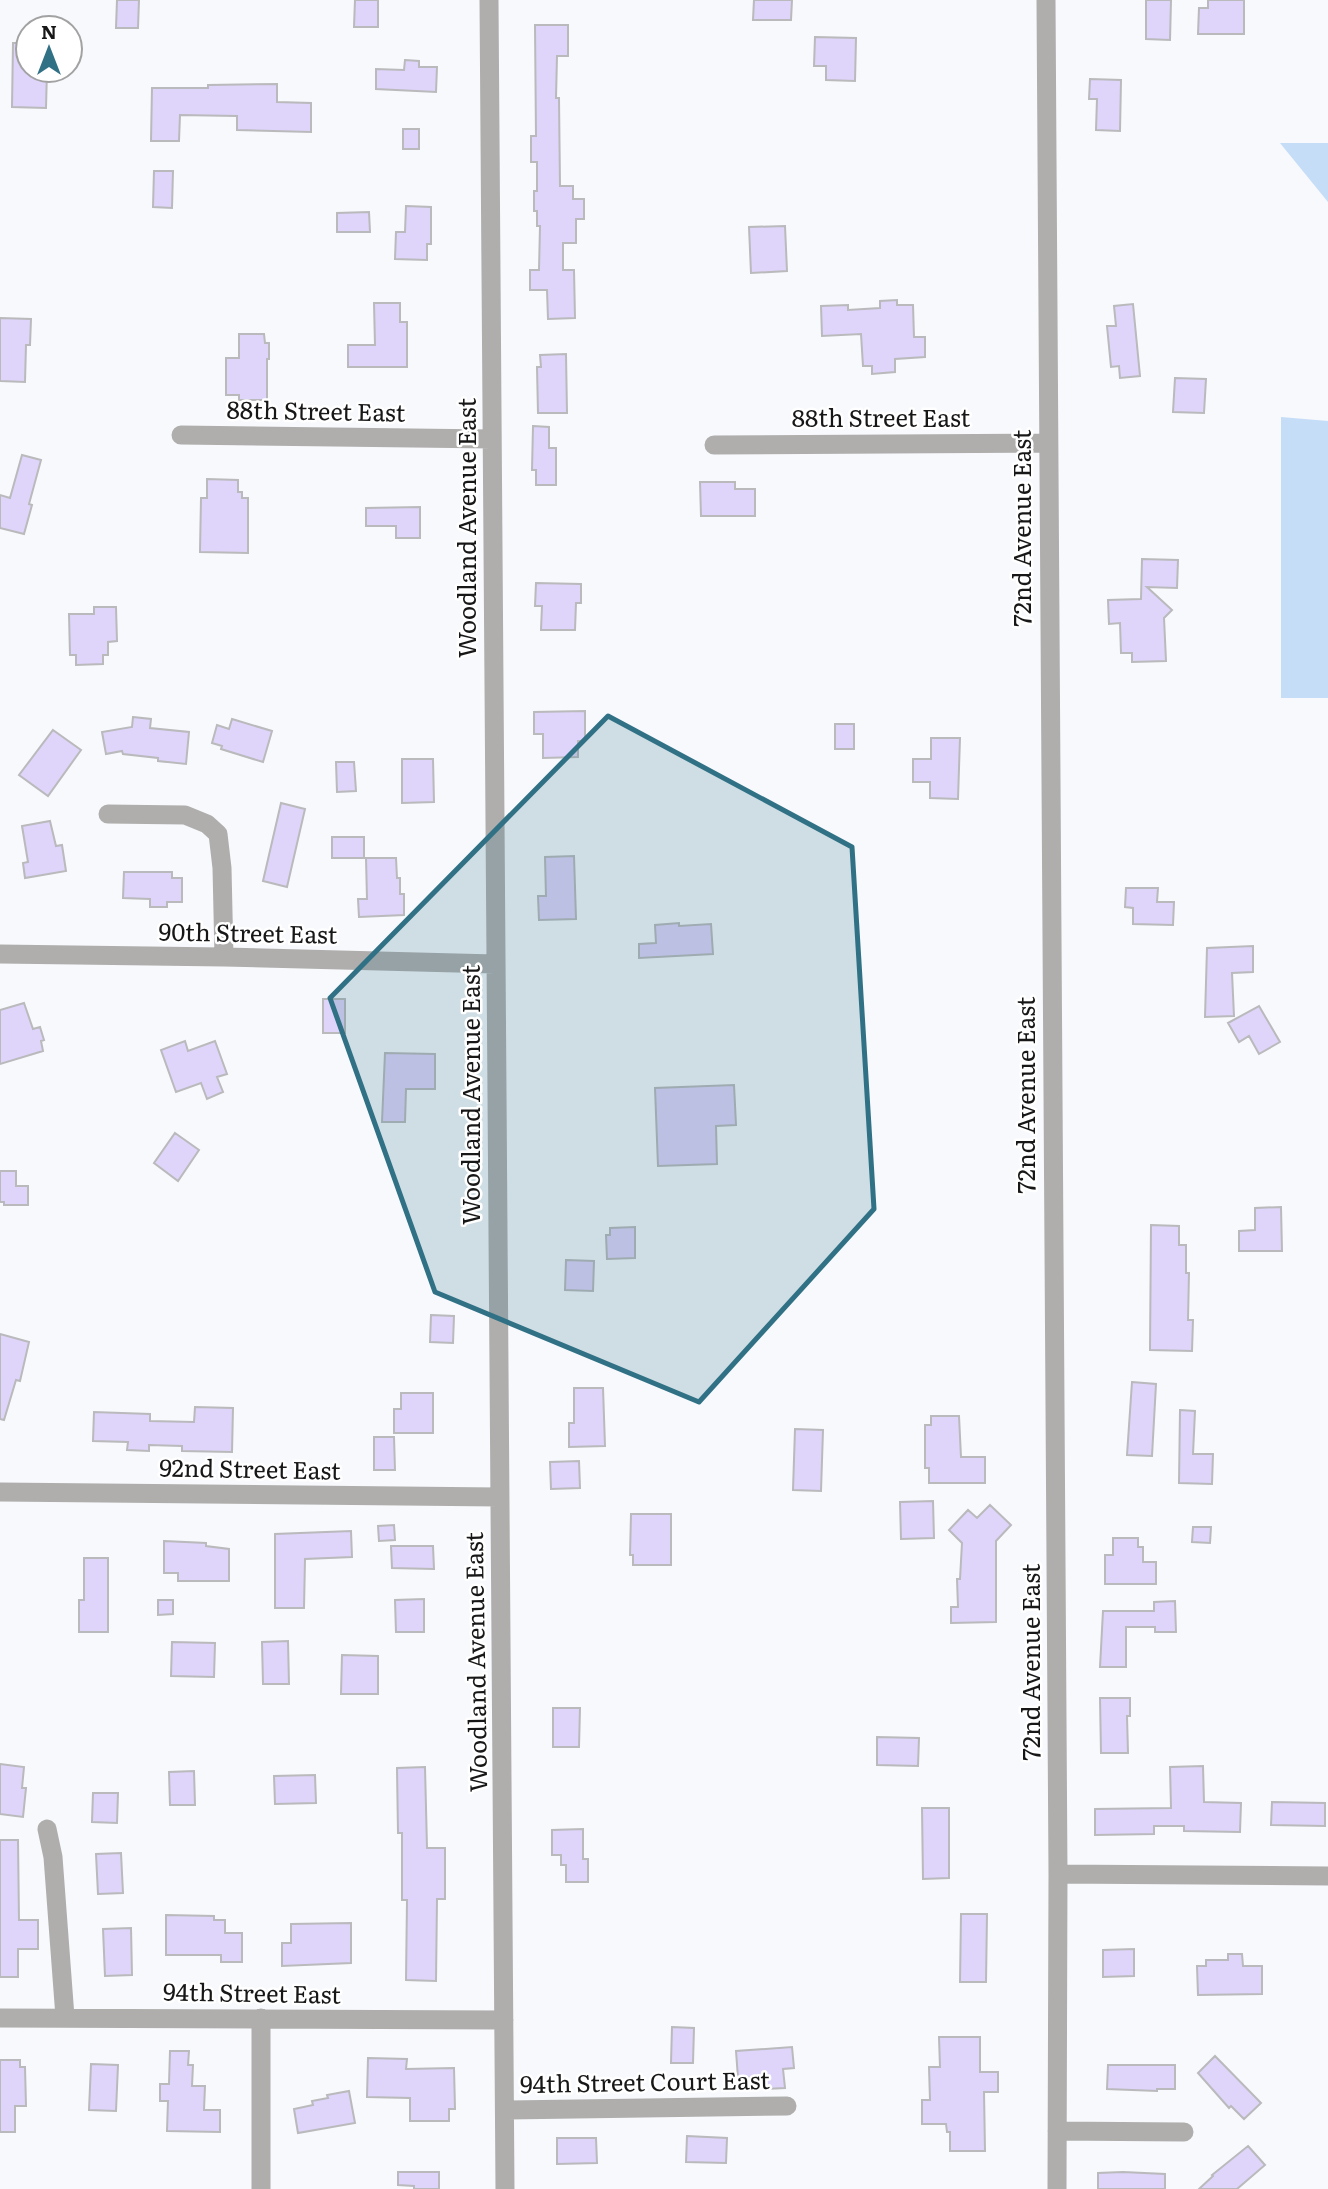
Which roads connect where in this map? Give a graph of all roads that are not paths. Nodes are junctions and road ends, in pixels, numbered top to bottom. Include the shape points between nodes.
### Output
1 (489, 0) edge
2 (1045, 0) edge
3 (181, 435) dead end
4 (492, 439) junction
5 (1047, 443) junction
6 (714, 444) dead end
7 (108, 814) dead end
8 (0, 954) edge
9 (224, 957) junction
10 (495, 964) junction
11 (0, 1492) edge
12 (499, 1497) junction
13 (47, 1829) dead end
14 (1058, 1874) junction
15 (1328, 1876) edge
16 (65, 2017) junction
17 (0, 2018) edge
18 (261, 2018) junction
19 (505, 2020) junction
20 (787, 2106) dead end
21 (505, 2110) junction
22 (1057, 2131) junction
23 (1184, 2132) dead end
24 (261, 2189) edge
25 (505, 2189) edge
26 (1057, 2189) edge

1 - 4 street, Woodland Avenue East
2 - 5 street, 72nd Avenue East
3 - 4 street, 88th Street East
4 - 10 street, Woodland Avenue East
5 - 6 street, 88th Street East
5 - 14 street, 72nd Avenue East
7 - 9 street via 185,815 218,834
8 - 9 street, 90th Street East
9 - 10 street, 90th Street East
10 - 12 street, Woodland Avenue East
11 - 12 street, 92nd Street East
12 - 19 street, Woodland Avenue East
13 - 16 street
14 - 15 street
14 - 22 street, 72nd Avenue East
16 - 17 street, 94th Street East
16 - 18 street, 94th Street East
18 - 19 street, 94th Street East
18 - 24 street
19 - 21 street, Woodland Avenue East
20 - 21 street, 94th Street Court East
21 - 25 street, Woodland Avenue East
22 - 23 street
22 - 26 street, 72nd Avenue East

